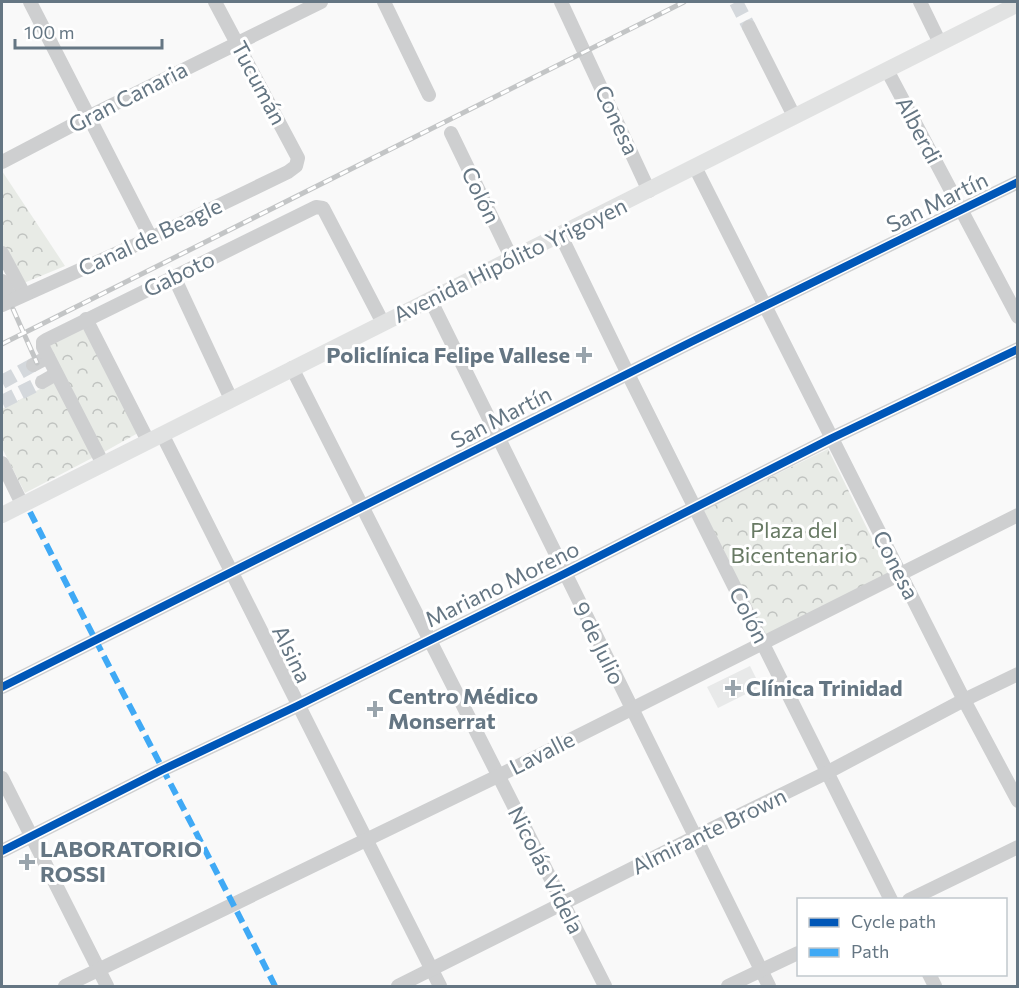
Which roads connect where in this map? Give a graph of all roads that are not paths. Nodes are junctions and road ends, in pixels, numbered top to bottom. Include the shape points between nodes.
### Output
1 (30, 2) edge
2 (216, 2) edge
3 (321, 2) edge
4 (384, 2) edge
5 (561, 2) edge
6 (920, 2) edge
7 (1017, 4) edge
8 (749, 27) tunnel mouth
9 (238, 43) junction
10 (940, 43) junction
11 (887, 70) junction
12 (429, 95) dead end
13 (794, 116) junction
14 (88, 117) junction
15 (451, 133) dead end
16 (2, 162) edge
17 (296, 166) joint
18 (695, 167) junction
19 (1017, 182) edge
20 (649, 190) junction
21 (962, 211) junction
22 (560, 234) junction
23 (151, 238) junction
24 (2, 253) edge
25 (511, 258) junction
26 (174, 277) junction
27 (2, 281) edge
28 (13, 299) edge
29 (430, 299) junction
30 (765, 305) junction
31 (1017, 317) edge
32 (86, 319) junction
33 (383, 323) junction
34 (1017, 349) edge
35 (48, 357) junction
36 (33, 365) tunnel mouth
37 (292, 368) junction
38 (56, 374) junction
39 (628, 374) junction
40 (42, 382) tunnel mouth
41 (231, 399) junction
42 (155, 438) junction
43 (832, 438) junction
44 (498, 439) junction
45 (2, 463) edge
46 (103, 464) junction
47 (22, 504) junction
48 (363, 506) junction
49 (695, 508) junction
50 (2, 515) edge
51 (1017, 515) edge
52 (232, 573) junction
53 (900, 573) junction
54 (564, 574) junction
55 (429, 640) junction
56 (763, 643) junction
57 (1017, 674) edge
58 (2, 687) edge
59 (964, 700) junction
60 (297, 706) junction
61 (632, 709) junction
62 (828, 772) junction
63 (498, 776) junction
64 (2, 778) edge
65 (1017, 801) edge
66 (32, 836) junction
67 (695, 837) junction
68 (365, 840) junction
69 (1017, 848) edge
70 (2, 851) edge
71 (890, 898) edge
72 (913, 898) edge
73 (563, 905) junction
74 (797, 953) edge
75 (98, 969) junction
76 (431, 970) junction
77 (761, 970) junction
78 (64, 987) edge
79 (107, 987) edge
80 (398, 987) edge
81 (440, 987) edge
82 (604, 987) edge
83 (728, 987) edge
84 (769, 987) edge

1 - 14 street
2 - 9 street, Tucumán
3 - 9 street, Gran Canaria
4 - 12 street
5 - 20 street, Conesa
6 - 10 street
7 - 10 main road, Avenida Hipólito Yrigoyen
8 - 13 street
9 - 14 street, Gran Canaria
9 - 17 street, Tucumán via 298,158
10 - 11 main road, Avenida Hipólito Yrigoyen
11 - 13 main road, Avenida Hipólito Yrigoyen
11 - 21 street, Alberdi
13 - 18 main road, Avenida Hipólito Yrigoyen
14 - 16 street, Gran Canaria
14 - 23 street
15 - 25 street, Colón
17 - 23 street, Canal de Beagle
18 - 20 main road, Avenida Hipólito Yrigoyen
18 - 30 street, Conesa
19 - 21 street, San Martín
20 - 22 main road, Avenida Hipólito Yrigoyen
21 - 30 street, San Martín
21 - 31 street, Alberdi
22 - 25 main road, Avenida Hipólito Yrigoyen
22 - 39 street, Colón
23 - 28 street, Canal de Beagle
24 - 28 street
25 - 29 main road, Avenida Hipólito Yrigoyen
26 - 32 street, Gaboto
26 - 33 street, Gaboto via 316,207 323,208
26 - 41 street
27 - 28 street
29 - 33 main road, Avenida Hipólito Yrigoyen
29 - 44 street, 9 de Julio
30 - 39 street, San Martín
30 - 43 street, Conesa
32 - 35 street, Gaboto via 43,342
32 - 42 street, Alsina
33 - 37 main road, Avenida Hipólito Yrigoyen
34 - 43 street, Mariano Moreno
35 - 36 street
35 - 38 street
37 - 41 main road, Avenida Hipólito Yrigoyen
37 - 48 street, Nicolás Videla
38 - 40 street
38 - 46 street
39 - 44 street, San Martín
39 - 49 street, Colón
41 - 42 main road, Avenida Hipólito Yrigoyen
42 - 46 main road, Avenida Hipólito Yrigoyen
42 - 52 street, Alsina
43 - 49 street, Mariano Moreno
43 - 53 street, Conesa
44 - 48 street, San Martín
44 - 54 street, 9 de Julio
45 - 47 street
46 - 47 main road, Avenida Hipólito Yrigoyen
47 - 50 main road, Avenida Hipólito Yrigoyen
48 - 52 street, San Martín
48 - 55 street, Nicolás Videla
49 - 54 street, Mariano Moreno
49 - 56 street, Colón
51 - 53 street, Lavalle
52 - 58 street, San Martín
52 - 60 street, Alsina
53 - 56 street, Lavalle
53 - 59 street, Conesa
54 - 55 street, Mariano Moreno
54 - 61 street, 9 de Julio
55 - 60 street, Mariano Moreno
55 - 63 street, Nicolás Videla
56 - 61 street, Lavalle
56 - 62 street, Colón
57 - 59 street, Almirante Brown
59 - 62 street, Almirante Brown
59 - 65 street, Conesa
60 - 66 street, Mariano Moreno
60 - 68 street, Alsina
61 - 63 street, Lavalle
61 - 67 street, 9 de Julio
62 - 67 street, Almirante Brown
62 - 71 street, Colón
63 - 68 street, Lavalle
63 - 73 street, Nicolás Videla
64 - 66 street
66 - 70 street, Mariano Moreno
66 - 75 street
67 - 73 street, Almirante Brown
67 - 77 street, 9 de Julio
68 - 75 street, Lavalle
68 - 76 street, Alsina
69 - 72 street
73 - 76 street, Almirante Brown
73 - 82 street, Nicolás Videla
74 - 77 street
75 - 78 street, Lavalle
75 - 79 street
76 - 80 street, Almirante Brown
76 - 81 street, Alsina
77 - 83 street
77 - 84 street, 9 de Julio

